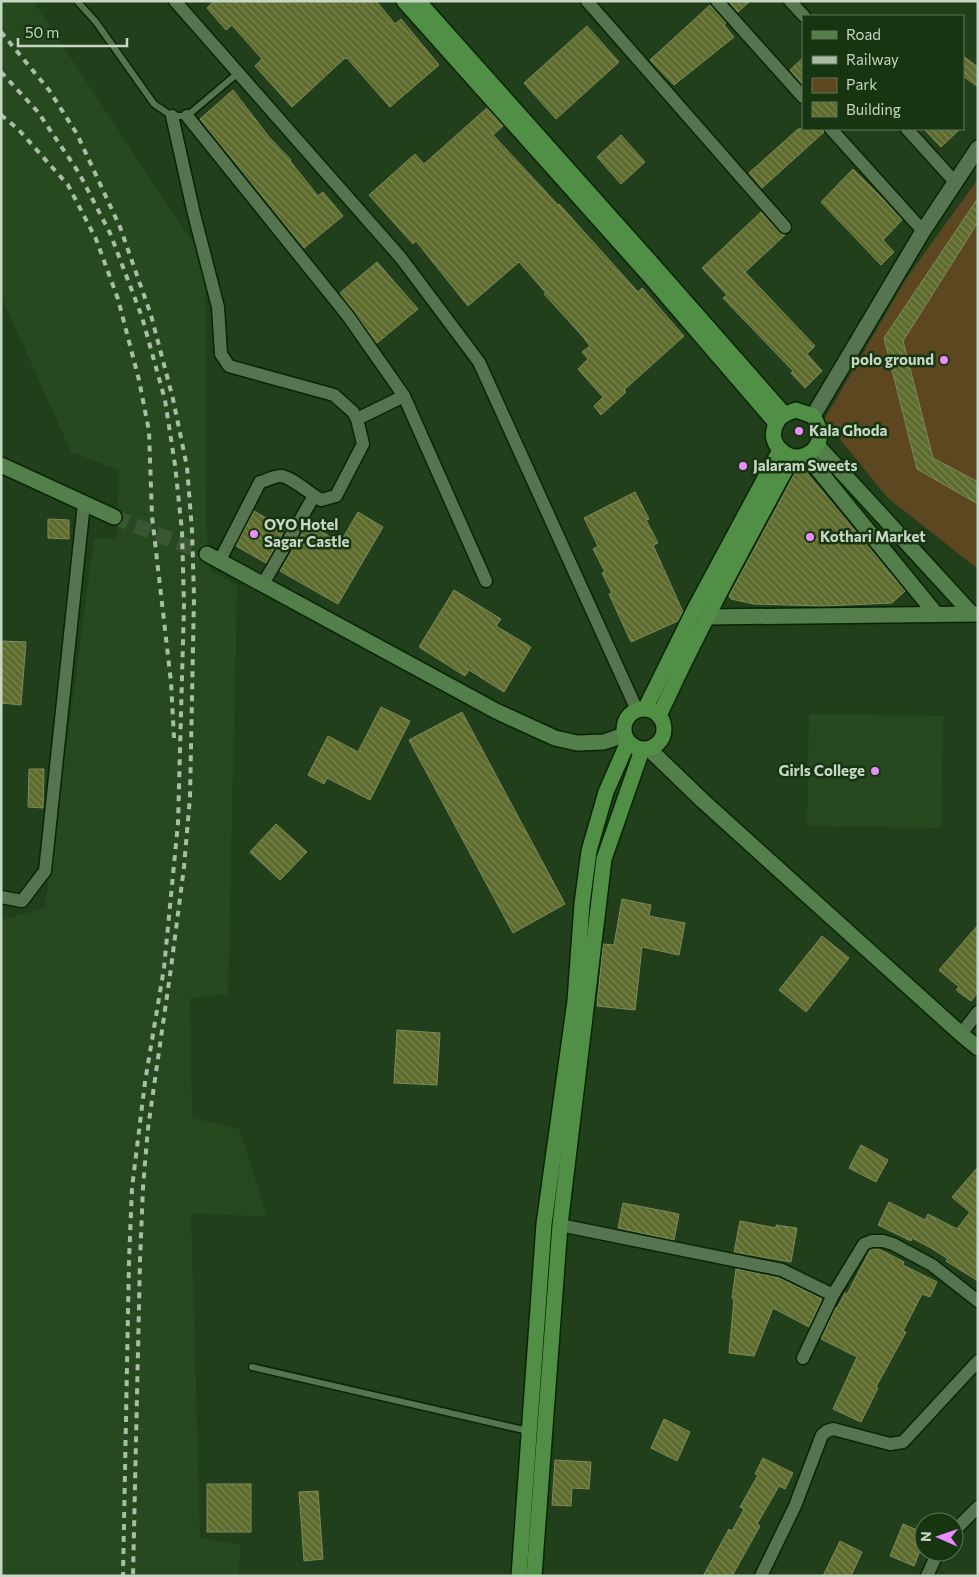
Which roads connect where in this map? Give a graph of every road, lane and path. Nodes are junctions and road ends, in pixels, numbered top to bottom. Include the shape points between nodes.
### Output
1 (77, 1) edge
2 (175, 1) edge
3 (404, 1) edge
4 (418, 1) edge
5 (587, 1) edge
6 (718, 1) edge
7 (790, 1) edge
8 (803, 15) edge
9 (238, 73) junction
10 (802, 96) edge
11 (172, 116) junction
12 (187, 116) junction
13 (832, 130) edge
14 (908, 130) edge
15 (978, 148) edge
16 (955, 182) junction
17 (785, 227) dead end
18 (922, 231) junction
19 (404, 396) junction
20 (813, 416) junction
21 (780, 418) junction
22 (357, 419) junction
23 (799, 452) junction
24 (1, 465) edge
25 (314, 496) junction
26 (84, 503) junction
27 (114, 517) tunnel mouth
28 (214, 557) joint
29 (486, 581) dead end
30 (263, 584) junction
31 (936, 614) junction
32 (975, 614) edge
33 (706, 617) junction
34 (641, 709) junction
35 (659, 716) junction
36 (626, 739) junction
37 (646, 749) junction
38 (1, 897) edge
39 (978, 1012) edge
40 (961, 1034) junction
41 (978, 1048) edge
42 (560, 1225) junction
43 (833, 1295) junction
44 (978, 1300) edge
45 (803, 1358) dead end
46 (978, 1361) edge
47 (252, 1367) dead end
48 (528, 1432) junction
49 (978, 1507) edge
50 (964, 1521) edge
51 (933, 1562) edge
52 (519, 1576) edge
53 (534, 1576) edge
54 (761, 1576) edge
55 (927, 1576) edge

1 - 11 lane via 96,22 154,104
2 - 9 street
3 - 21 highway
4 - 21 highway via 654,266
5 - 17 street
6 - 10 street
7 - 8 street
9 - 12 lane
9 - 34 street via 401,258 479,362
11 - 12 lane
11 - 22 street via 218,307 221,354 229,366 334,395
12 - 19 street via 348,316
13 - 18 street
14 - 16 street
15 - 16 street
16 - 18 street
18 - 20 street
19 - 22 street
19 - 29 street
20 - 21 highway via 796,410
20 - 23 highway via 820,433
21 - 23 highway via 773,435 776,446
22 - 25 street via 363,444 344,482 336,496 321,500
23 - 31 main road
23 - 32 main road
23 - 33 highway
23 - 34 highway via 694,610
24 - 26 main road
25 - 28 street via 296,482 280,476 260,482
25 - 30 street
26 - 27 main road
26 - 38 street via 45,871 22,901
28 - 30 main road
30 - 36 main road via 496,711 555,738 577,743
31 - 32 main road
31 - 33 main road
33 - 35 highway
34 - 35 highway
34 - 36 highway via 626,720 623,728
35 - 37 highway via 663,723 662,739
36 - 37 highway
36 - 48 highway via 589,851 575,1001 544,1224
37 - 40 main road
37 - 42 highway via 604,859
39 - 40 street
40 - 41 main road
42 - 43 street via 782,1270
42 - 53 highway
43 - 44 street via 864,1244 883,1241 932,1265
43 - 45 street
46 - 54 street via 902,1442 890,1444 833,1429 822,1435 795,1506
47 - 48 lane
48 - 52 highway
49 - 50 street
51 - 55 street

